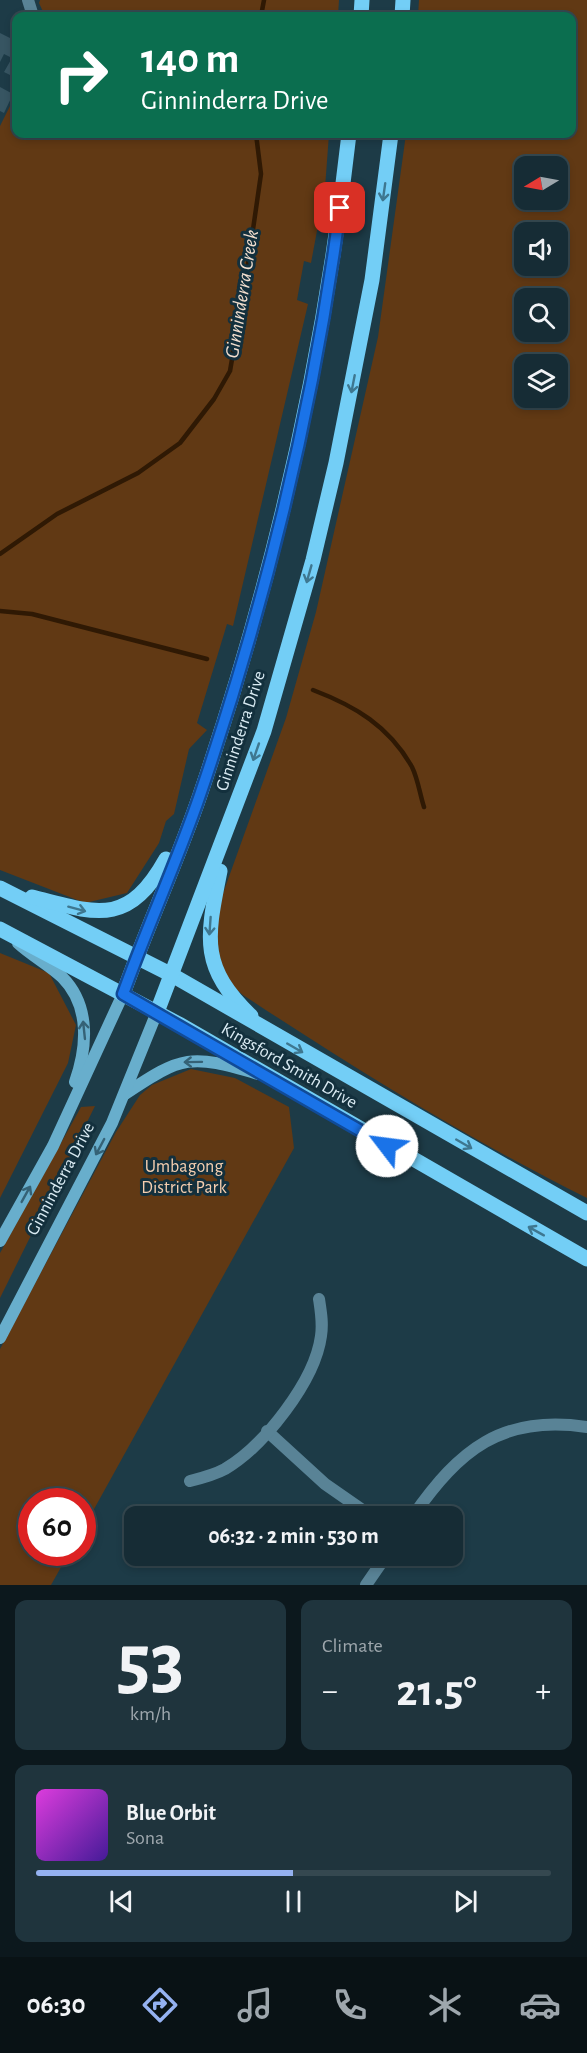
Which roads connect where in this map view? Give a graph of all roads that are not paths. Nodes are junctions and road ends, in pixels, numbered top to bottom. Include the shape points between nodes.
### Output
1 (348, 138) edge
2 (390, 138) edge
3 (199, 797) junction
4 (229, 827) junction
5 (0, 888) edge
6 (1, 929) edge
7 (136, 957) junction
8 (172, 975) junction
9 (123, 994) junction
10 (158, 1012) junction
11 (271, 1034) junction
12 (270, 1078) junction
13 (125, 1094) junction
14 (53, 1146) junction
15 (587, 1213) edge
16 (0, 1241) edge
17 (587, 1259) edge
18 (319, 1299) dead end
19 (0, 1338) edge
20 (587, 1426) edge
21 (267, 1431) junction
22 (190, 1481) dead end
23 (357, 1506) edge
24 (421, 1506) edge
25 (379, 1566) edge
26 (366, 1585) edge

1 - 3 main road, Ginninderra Drive via 331,270 293,464 268,569
2 -> 4 main road, Ginninderra Drive via 372,280 336,463 264,731
5 -> 3 main road via 88,912 125,905 155,878
3 - 7 main road, Ginninderra Drive
4 - 8 main road, Ginninderra Drive
4 -> 11 main road via 210,918 211,954 226,988
5 - 7 main road, Kingsford Smith Drive
6 - 9 main road, Kingsford Smith Drive
14 -> 6 main road via 83,1059 86,1029 75,996 62,977
7 - 8 main road, Kingsford Smith Drive
7 - 9 main road, Ginninderra Drive
8 - 10 main road, Ginninderra Drive
8 - 11 main road, Kingsford Smith Drive
9 - 10 main road, Kingsford Smith Drive
9 - 14 main road, Ginninderra Drive
10 - 12 main road, Kingsford Smith Drive
10 - 13 main road, Ginninderra Drive
11 -> 15 main road, Kingsford Smith Drive
12 -> 13 main road via 215,1062 189,1061 171,1065
17 -> 12 main road, Kingsford Smith Drive
13 -> 19 main road, Ginninderra Drive
16 -> 14 main road, Ginninderra Drive
18 - 21 street via 322,1317 316,1357 289,1406
20 - 24 street via 534,1425 516,1428 482,1443 450,1468
21 - 22 street via 229,1466
21 - 23 street
25 - 26 street

